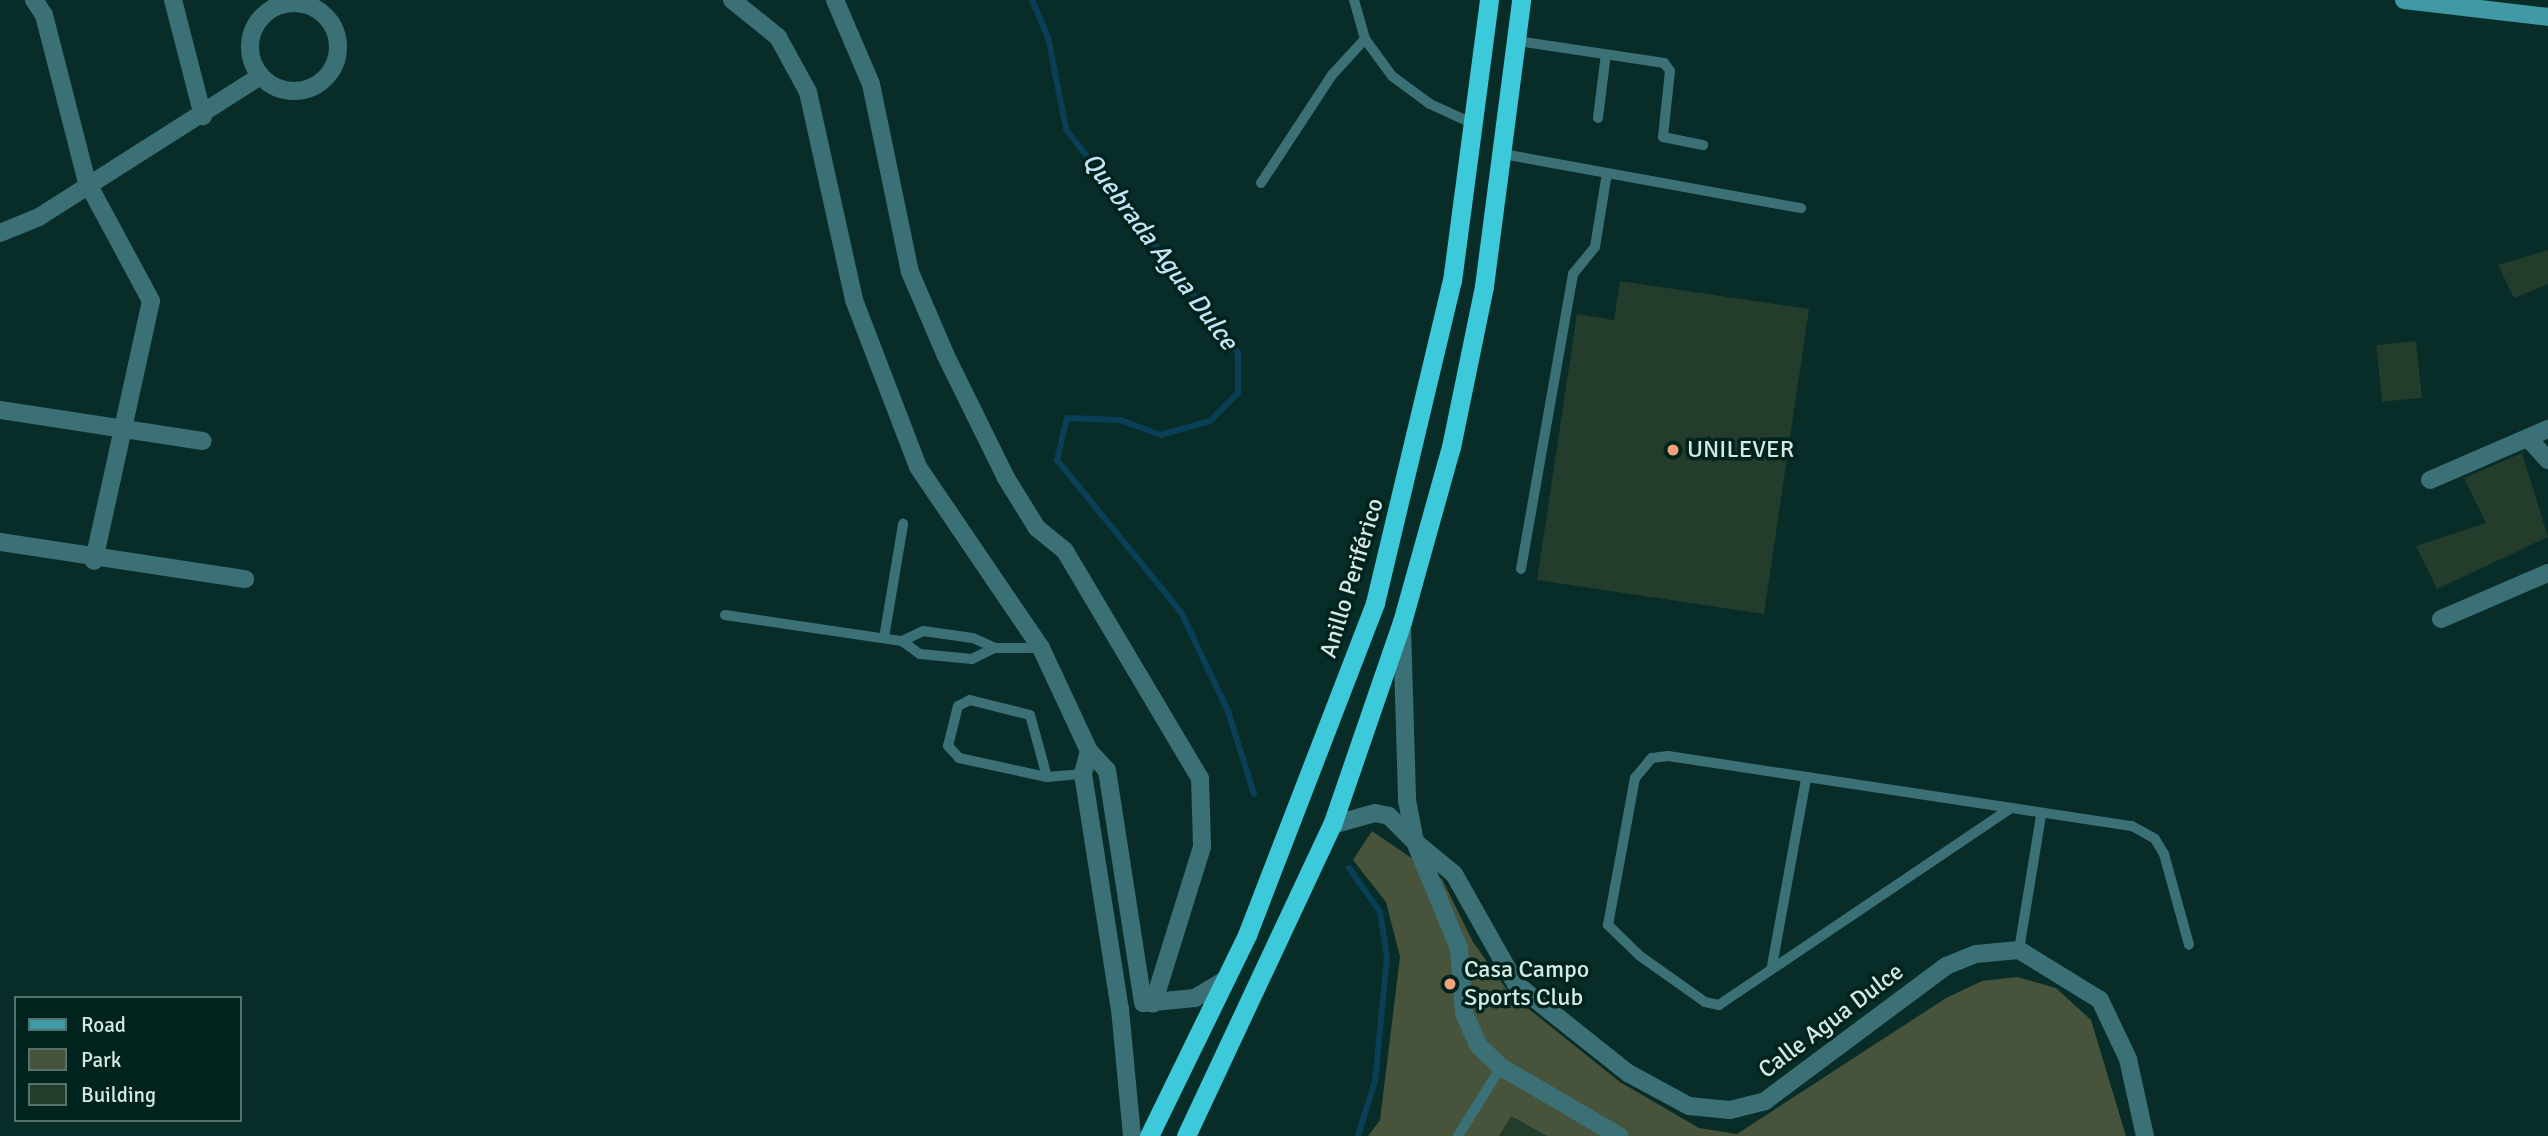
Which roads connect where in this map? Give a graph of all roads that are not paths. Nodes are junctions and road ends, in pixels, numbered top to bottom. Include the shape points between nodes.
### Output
1 (34, 0) edge
2 (173, 0) edge
3 (262, 0) edge
4 (314, 0) edge
5 (732, 0) edge
6 (835, 0) edge
7 (1354, 0) edge
8 (1489, 0) edge
9 (1521, 0) edge
10 (2404, 0) edge
11 (325, 16) junction
12 (2548, 17) edge
13 (257, 23) junction
14 (1365, 39) junction
15 (1517, 41) junction
16 (1605, 54) junction
17 (260, 76) junction
18 (203, 116) junction
19 (1598, 118) dead end
20 (1474, 124) junction
21 (1703, 145) dead end
22 (1503, 154) junction
23 (1607, 173) junction
24 (87, 182) junction
25 (1261, 183) dead end
26 (1801, 208) dead end
27 (0, 233) edge
28 (0, 410) edge
29 (2548, 429) edge
30 (119, 430) junction
31 (2528, 438) junction
32 (203, 441) dead end
33 (2548, 460) edge
34 (2430, 480) dead end
35 (903, 524) dead end
36 (0, 542) edge
37 (94, 561) junction
38 (1521, 569) dead end
39 (2548, 573) edge
40 (245, 579) dead end
41 (725, 615) dead end
42 (2441, 619) dead end
43 (1402, 622) junction
44 (884, 638) junction
45 (902, 641) junction
46 (995, 648) junction
47 (1041, 648) junction
48 (1089, 751) junction
49 (1083, 774) junction
50 (1047, 777) junction
51 (1806, 778) junction
52 (2008, 810) junction
53 (2040, 815) junction
54 (1332, 825) junction
55 (1415, 842) junction
56 (2189, 945) dead end
57 (2019, 950) junction
58 (1772, 965) junction
59 (1227, 979) junction
60 (1148, 1003) junction
61 (1121, 1009) junction
62 (1501, 1067) junction
63 (1132, 1136) edge
64 (1149, 1136) edge
65 (1186, 1136) edge
66 (1458, 1136) edge
67 (1619, 1136) edge
68 (2145, 1136) edge

1 - 24 street via 44,15
2 - 18 street
3 - 13 street
4 - 11 street
5 - 47 street via 778,37 808,92 854,300 918,467
6 - 60 street via 871,84 909,272 946,356 1006,478 1037,528 1065,551 1200,778 1202,847
7 - 14 lane
8 - 20 highway, Anillo Periférico
9 - 15 highway
10 - 12 main road
11 - 13 street via 286,3
11 - 17 street via 338,41 323,80 291,91
13 - 17 street via 249,53
14 - 20 lane via 1392,76 1430,104
14 - 25 lane via 1332,75
15 - 16 lane
15 - 22 highway
16 - 19 lane
16 - 21 lane via 1667,65 1662,137
17 - 18 street
18 - 24 street
20 - 59 highway, Anillo Periférico via 1452,281 1375,603 1315,767
22 - 23 lane
22 - 43 highway via 1451,447
23 - 26 lane
23 - 38 lane via 1595,247 1573,274
24 - 27 street via 39,217
24 - 30 street via 151,301 149,330
28 - 30 street
29 - 31 street
30 - 32 street
30 - 37 street
31 - 33 street
31 - 34 street
35 - 44 lane
36 - 37 street
37 - 40 street
39 - 42 street
41 - 44 lane
43 - 54 highway
43 - 55 street via 1404,761
44 - 45 lane
45 - 46 lane via 923,631 974,638
45 - 46 lane via 920,654 972,659
46 - 47 lane
47 - 48 street
48 - 49 street
48 - 60 street via 1107,770
49 - 50 lane
49 - 61 street
50 - 50 lane via 951,753 958,706 970,700 1030,715
51 - 52 lane
51 - 58 lane
51 - 58 lane via 1652,758 1635,778 1610,888 1608,925 1614,937 1705,1002 1719,1005 1736,996
52 - 53 lane
52 - 58 lane
53 - 56 lane via 2132,826 2155,839
53 - 57 lane
54 - 55 street, Calle Agua Dulce via 1359,815 1389,816
54 - 65 highway
55 - 57 street, Calle Agua Dulce via 1454,874 1517,984 1628,1073 1689,1106 1730,1110 1765,1101 1946,966 1976,954
55 - 62 street via 1459,948 1464,1013 1478,1045
57 - 68 street via 2100,1000 2128,1059
59 - 60 street via 1195,998
59 - 64 highway, Anillo Periférico
60 - 61 street
61 - 63 street
62 - 66 lane
62 - 67 street

